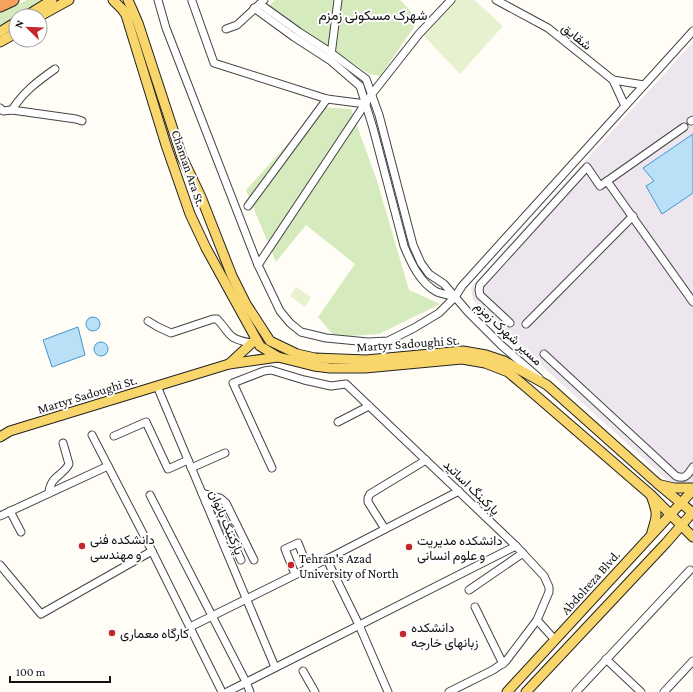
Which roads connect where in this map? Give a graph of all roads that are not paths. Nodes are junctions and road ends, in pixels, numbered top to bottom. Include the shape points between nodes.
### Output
1 (13, 0) edge
2 (52, 0) edge
3 (69, 0) edge
4 (113, 0) edge
5 (128, 0) edge
6 (158, 0) edge
7 (338, 0) edge
8 (451, 0) edge
9 (496, 0) edge
10 (192, 1) edge
11 (259, 4) edge
12 (0, 6) edge
13 (39, 8) edge
14 (48, 12) edge
15 (226, 29) dead end
16 (693, 31) edge
17 (297, 35) junction
18 (330, 52) junction
19 (331, 60) junction
20 (55, 69) dead end
21 (613, 80) junction
22 (644, 85) junction
23 (371, 95) junction
24 (327, 99) junction
25 (366, 104) junction
26 (625, 106) junction
27 (0, 108) edge
28 (12, 110) junction
29 (82, 121) dead end
30 (684, 128) dead end
31 (607, 181) junction
32 (198, 190) junction
33 (184, 196) junction
34 (248, 206) dead end
35 (633, 216) junction
36 (211, 221) junction
37 (196, 226) junction
38 (258, 265) junction
39 (456, 297) junction
40 (693, 302) edge
41 (148, 320) dead end
42 (510, 323) dead end
43 (526, 324) dead end
44 (262, 331) joint
45 (253, 341) junction
46 (513, 354) junction
47 (544, 354) dead end
48 (278, 357) junction
49 (504, 361) junction
50 (229, 364) junction
51 (547, 385) junction
52 (156, 386) junction
53 (369, 406) junction
54 (338, 422) dead end
55 (92, 435) dead end
56 (114, 436) dead end
57 (0, 437) edge
58 (63, 443) dead end
59 (225, 454) dead end
60 (188, 460) junction
61 (426, 460) junction
62 (108, 466) junction
63 (693, 466) edge
64 (192, 468) junction
65 (272, 468) dead end
66 (658, 484) junction
67 (693, 489) edge
68 (459, 491) junction
69 (49, 493) junction
70 (202, 493) junction
71 (150, 495) dead end
72 (650, 495) junction
73 (206, 503) junction
74 (681, 503) junction
75 (10, 511) junction
76 (693, 512) edge
77 (671, 514) junction
78 (0, 516) edge
79 (681, 525) junction
80 (385, 528) junction
81 (21, 532) dead end
82 (651, 535) junction
83 (693, 537) edge
84 (516, 546) junction
85 (152, 551) junction
86 (523, 554) junction
87 (329, 558) junction
88 (241, 560) dead end
89 (254, 560) dead end
90 (0, 565) edge
91 (308, 568) junction
92 (690, 570) dead end
93 (295, 574) junction
94 (469, 590) dead end
95 (246, 598) junction
96 (475, 607) dead end
97 (212, 616) junction
98 (537, 620) junction
99 (359, 625) junction
100 (190, 627) junction
101 (555, 640) junction
102 (606, 659) junction
103 (693, 661) edge
104 (502, 664) junction
105 (276, 667) junction
106 (303, 671) dead end
107 (246, 682) junction
108 (222, 692) edge
109 (226, 692) edge
110 (250, 692) edge
111 (314, 692) edge
112 (388, 692) edge
113 (449, 692) edge
114 (507, 692) edge
115 (526, 692) edge
116 (576, 692) edge
117 (641, 692) edge
118 (664, 692) edge

1 - 12 highway
2 - 13 main road
3 - 14 main road
4 - 33 main road, Chaman Ara St. via 126,15
5 - 32 main road, Chaman Ara St. via 182,157
6 - 38 street via 166,28
7 - 18 street
8 - 23 street via 419,34
9 - 21 street, شقایق via 548,28
10 - 24 street via 214,63
11 - 15 street via 237,25
11 - 17 street
16 - 22 street
17 - 18 street, مسیر شهرک زمزم
17 - 19 street
18 - 19 street
18 - 23 street, مسیر شهرک زمزم via 366,79
19 - 25 street via 360,86
20 - 28 street via 30,86
21 - 22 street, شقایق
21 - 26 street
22 - 26 street
23 - 25 street
23 - 39 street, مسیر شهرک زمزم via 413,244 421,263
24 - 25 street
24 - 34 street
25 - 38 street
25 - 39 street via 411,264 422,279 437,292
26 - 39 street via 462,286
27 - 28 street via 3,111
28 - 29 street
30 - 31 street
31 - 35 street
31 - 42 street via 600,186 587,167 480,285 480,295
32 - 33 main road via 196,199
32 - 36 main road, Chaman Ara St.
33 - 37 main road, Chaman Ara St.
35 - 40 street
35 - 43 street
36 - 37 main road via 201,218
36 - 44 main road, Chaman Ara St. via 232,276
37 - 45 main road, Chaman Ara St.
38 - 39 street via 280,311 290,323 301,332 326,338 388,341 439,313
39 - 46 street, مسیر شهرک زمزم via 501,345
41 - 45 street via 171,333 217,319 230,336 237,340
44 - 49 main road, Martyr Sadoughi St. via 270,341 283,348 315,358 366,360 463,351
45 - 48 main road, Martyr Sadoughi St.
45 - 50 main road
46 - 49 street via 510,360
46 - 51 street, مسیر شهرک زمزم
47 - 63 street via 676,476 686,476
48 - 50 main road, Martyr Sadoughi St.
48 - 72 main road, Martyr Sadoughi St. via 330,368 365,368 462,359 485,363 508,372 526,386
49 - 51 main road, Martyr Sadoughi St.
50 - 52 main road, Martyr Sadoughi St.
51 - 66 main road, Martyr Sadoughi St.
52 - 57 main road, Martyr Sadoughi St.
52 - 60 street, پارکینگ بانوان
53 - 54 street
53 - 61 street, پارکینگ اساتید
53 - 65 street, پارکینگ اساتید via 346,384 331,386 314,383 271,370 233,383
55 - 62 street
56 - 60 street via 146,422 168,469
58 - 69 street via 69,464 52,482
59 - 64 street
60 - 64 street, پارکینگ بانوان
61 - 68 street, پارکینگ اساتید
61 - 80 street via 370,494 368,502
62 - 69 street
62 - 85 street
64 - 70 street, پارکینگ بانوان
66 - 67 main road
66 - 74 main road, Martyr Sadoughi St.
67 - 74 main road, Abdolreza Blvd.
68 - 80 street
68 - 84 street, پارکینگ اساتید
69 - 75 street
70 - 73 street, پارکینگ بانوان
70 - 89 street via 220,498 226,503
71 - 97 street
72 - 77 main road, Martyr Sadoughi St.
72 - 82 main road via 657,518
73 - 88 street via 218,509
73 - 95 street, پارکینگ بانوان
74 - 76 main road, Martyr Sadoughi St.
74 - 77 main road, Abdolreza Blvd.
75 - 78 street
75 - 81 street
76 - 79 main road
77 - 79 main road, Martyr Sadoughi St.
77 - 82 main road, Abdolreza Blvd.
79 - 83 main road, Martyr Sadoughi St.
79 - 115 main road
80 - 87 street
82 - 101 main road, Abdolreza Blvd.
84 - 86 street, پارکینگ اساتید
84 - 99 street
85 - 90 street via 41,614
85 - 100 street
86 - 94 street
86 - 98 street, پارکینگ اساتید via 544,576 549,587
87 - 91 street
87 - 99 street via 328,562
91 - 93 street
91 - 93 street via 298,543 285,549
92 - 102 street
93 - 95 street
95 - 97 street
95 - 105 street, پارکینگ بانوان
96 - 104 street
97 - 100 street
97 - 107 street
98 - 101 street
98 - 104 street
99 - 105 street
99 - 112 street
100 - 108 street
101 - 114 main road, Abdolreza Blvd.
102 - 116 street
102 - 117 street
103 - 118 street
104 - 113 street
105 - 107 street
106 - 111 street
107 - 109 street
107 - 110 street

